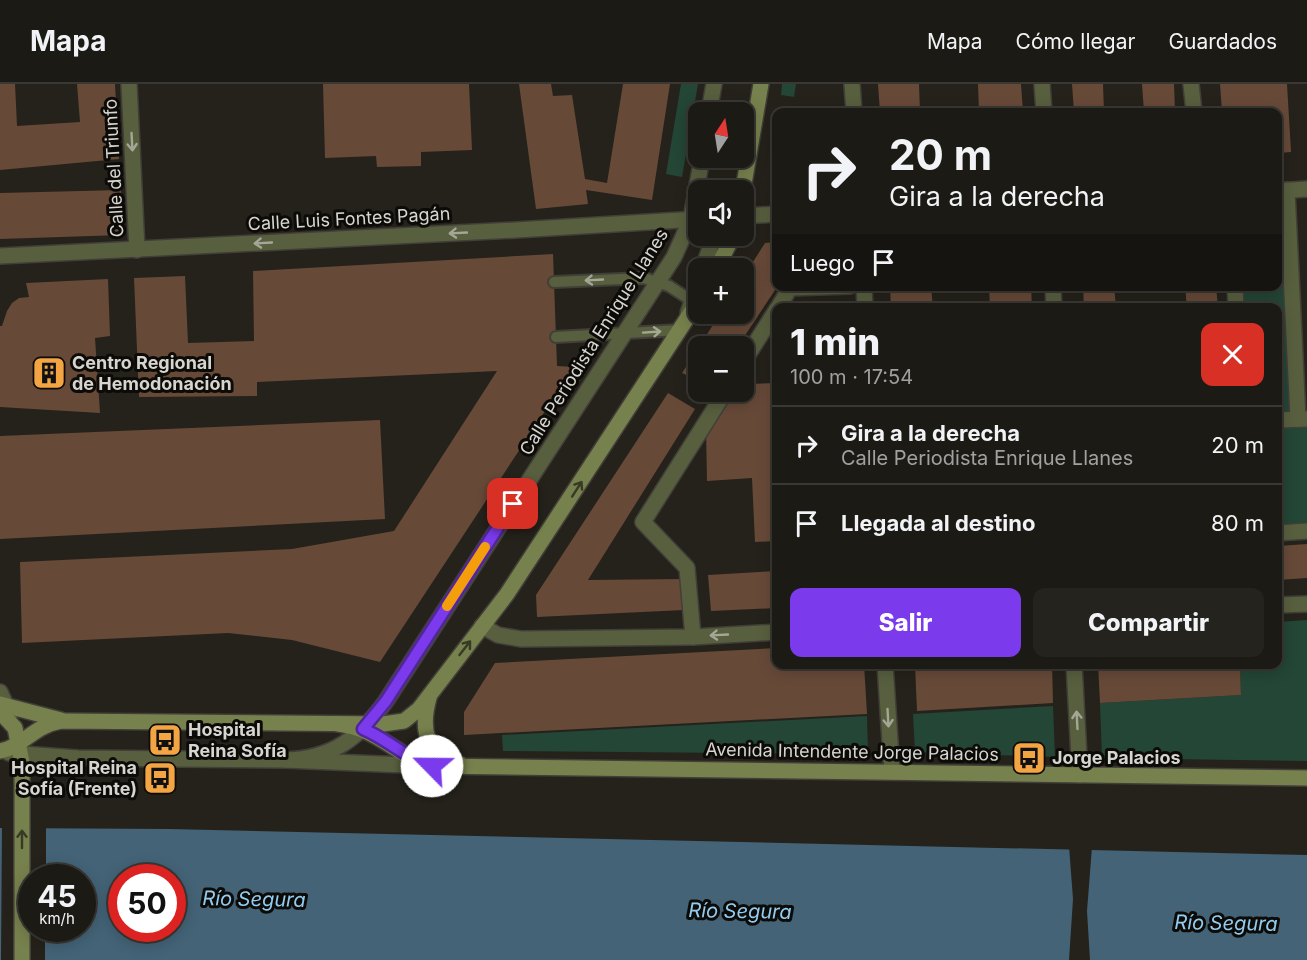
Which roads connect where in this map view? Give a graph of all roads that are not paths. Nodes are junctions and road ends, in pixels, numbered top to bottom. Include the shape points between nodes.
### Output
1 (129, 84) edge
2 (714, 84) edge
3 (761, 84) edge
4 (852, 84) edge
5 (1042, 84) edge
6 (1191, 84) edge
7 (711, 102) edge
8 (854, 108) edge
9 (1044, 108) edge
10 (1194, 108) edge
11 (745, 180) edge
12 (1307, 189) edge
13 (1283, 191) edge
14 (772, 214) edge
15 (754, 215) edge
16 (688, 221) edge
17 (688, 233) edge
18 (137, 250) junction
19 (0, 256) edge
20 (658, 281) junction
21 (554, 282) dead end
22 (688, 297) edge
23 (688, 315) edge
24 (772, 316) edge
25 (682, 327) junction
26 (624, 334) junction
27 (556, 338) dead end
28 (754, 345) edge
29 (719, 402) edge
30 (1303, 419) edge
31 (1282, 420) edge
32 (1307, 531) edge
33 (1282, 533) edge
34 (1307, 604) edge
35 (1282, 605) edge
36 (482, 626) junction
37 (772, 632) edge
38 (693, 636) junction
39 (885, 669) edge
40 (1074, 669) edge
41 (430, 696) junction
42 (2, 704) edge
43 (70, 720) junction
44 (366, 726) junction
45 (18, 742) junction
46 (0, 752) edge
47 (285, 760) junction
48 (432, 766) junction
49 (469, 766) junction
50 (892, 772) junction
51 (1080, 775) junction
52 (1307, 778) edge
53 (22, 960) edge

1 -> 18 street, Calle del Triunfo
2 - 7 street
3 - 11 main road
4 - 8 street
5 - 9 street
6 - 10 street
12 - 13 street
13 - 30 street
14 - 15 street
16 -> 18 street, Calle Luis Fontes Pagán
17 - 20 street, Calle Periodista Enrique Llanes
18 - 19 street, Calle Luis Fontes Pagán
20 -> 21 lane via 635,278
20 - 22 lane
20 - 26 street, Calle Periodista Enrique Llanes
23 - 25 main road
24 - 28 street
26 -> 25 lane
36 -> 25 main road via 521,575
26 - 27 lane
26 - 44 street, Calle Periodista Enrique Llanes
29 - 38 street via 643,522 687,568
30 - 31 street
32 - 33 street
34 - 35 street
36 - 38 street via 498,635 521,639
41 -> 36 main road
37 -> 38 street
39 -> 50 street
51 -> 40 street
41 - 44 main road, Avenida Intendente Jorge Palacios via 404,721
41 - 49 main road, Avenida Intendente Jorge Palacios via 425,719 429,741 442,756
42 - 43 main road
42 - 45 main road
43 - 44 main road, Avenida Intendente Jorge Palacios
43 - 45 main road, Avenida Intendente Jorge Palacios via 46,725
44 - 47 street, Avenida Intendente Jorge Palacios via 327,752
44 - 48 main road, Avenida Intendente Jorge Palacios via 406,756
45 - 46 main road, Avenida Intendente Jorge Palacios
45 - 47 street, Avenida Intendente Jorge Palacios via 90,758
53 -> 45 main road
47 - 48 street, Avenida Intendente Jorge Palacios
48 - 49 main road, Avenida Intendente Jorge Palacios
49 - 50 main road, Avenida Intendente Jorge Palacios
50 - 51 main road, Avenida Intendente Jorge Palacios
51 - 52 main road, Avenida Intendente Jorge Palacios

